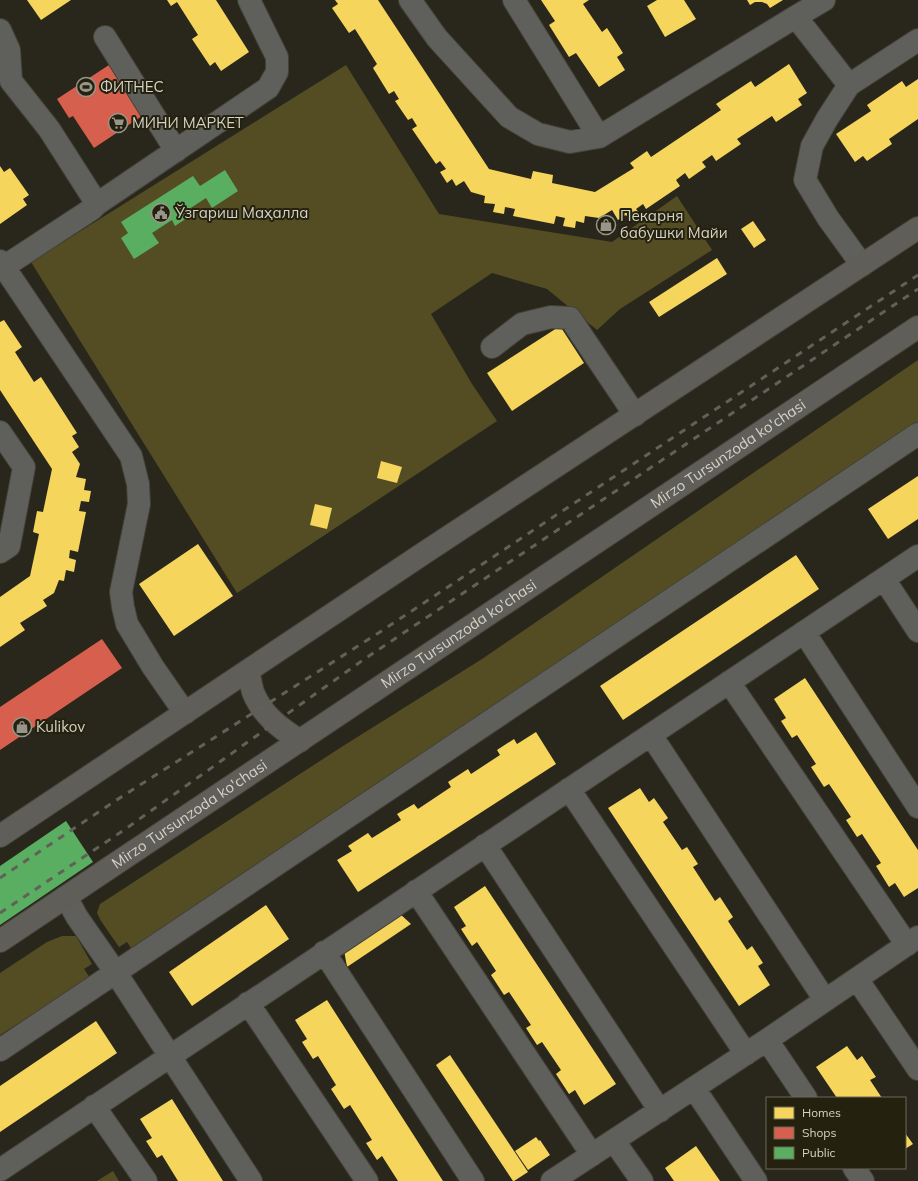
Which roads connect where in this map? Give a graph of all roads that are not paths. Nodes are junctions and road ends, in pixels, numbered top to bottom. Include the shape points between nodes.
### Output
1 (249, 0) edge
2 (410, 0) edge
3 (514, 0) edge
4 (824, 0) edge
5 (797, 16) junction
6 (0, 30) edge
7 (105, 37) dead end
8 (918, 40) edge
9 (849, 84) junction
10 (599, 138) junction
11 (176, 151) junction
12 (97, 204) junction
13 (918, 228) edge
14 (2, 263) edge
15 (862, 265) junction
16 (918, 327) edge
17 (492, 347) dead end
18 (635, 415) junction
19 (0, 432) edge
20 (918, 434) edge
21 (3, 545) edge
22 (918, 556) edge
23 (884, 579) junction
24 (918, 631) edge
25 (804, 632) junction
26 (248, 671) junction
27 (729, 682) junction
28 (185, 712) junction
29 (651, 735) junction
30 (300, 740) junction
31 (569, 789) junction
32 (918, 807) edge
33 (0, 836) edge
34 (485, 845) junction
35 (416, 891) junction
36 (66, 897) junction
37 (0, 941) edge
38 (912, 941) edge
39 (324, 952) junction
40 (116, 973) junction
41 (857, 979) junction
42 (825, 1000) junction
43 (248, 1003) junction
44 (767, 1040) junction
45 (0, 1050) edge
46 (746, 1054) junction
47 (170, 1055) junction
48 (918, 1069) edge
49 (694, 1088) junction
50 (805, 1097) edge
51 (94, 1106) junction
52 (660, 1111) junction
53 (614, 1140) junction
54 (592, 1155) junction
55 (855, 1169) edge
56 (0, 1170) edge
57 (146, 1181) edge
58 (251, 1181) edge
59 (367, 1181) edge
60 (473, 1181) edge
61 (552, 1181) edge
62 (642, 1181) edge
63 (756, 1181) edge
64 (863, 1181) edge

1 - 11 street via 277,56 277,72 268,88
2 - 10 street via 437,38 509,117 538,134 570,142
3 - 10 street
4 - 5 street
5 - 9 street
5 - 10 street
6 - 12 street via 9,50 11,81 49,129
7 - 11 street
8 - 9 street
9 - 15 street via 812,146 805,180 828,218
11 - 12 street
12 - 14 street
13 - 15 main road
14 - 28 street via 131,456 138,484 139,504 122,592 123,607 127,624
15 - 18 main road
16 - 30 main road, Mirzo Tursunzoda ko'chasi
17 - 18 street via 522,324 551,318 570,318
18 - 26 main road
19 - 21 street via 24,467
20 - 40 street
22 - 23 street
23 - 24 street
23 - 25 street
25 - 27 street
25 - 32 street
26 - 28 main road
26 - 30 main road via 254,693 265,713 283,730
27 - 29 street
27 - 38 street
28 - 33 main road
29 - 31 street
29 - 42 street
30 - 36 main road, Mirzo Tursunzoda ko'chasi
31 - 34 street
31 - 46 street
34 - 35 street
34 - 52 street
35 - 39 street
35 - 54 street
36 - 37 main road, Mirzo Tursunzoda ko'chasi
36 - 40 street
38 - 41 street
39 - 43 street
39 - 60 street
40 - 45 street
40 - 47 street
41 - 42 street
41 - 48 street
42 - 44 street
43 - 47 street
43 - 59 street
44 - 46 street
44 - 50 street
46 - 49 street
47 - 51 street
47 - 58 street
49 - 52 street
49 - 63 street
51 - 56 street
51 - 57 street
52 - 53 street
53 - 54 street
53 - 62 street
54 - 61 street
55 - 64 street

